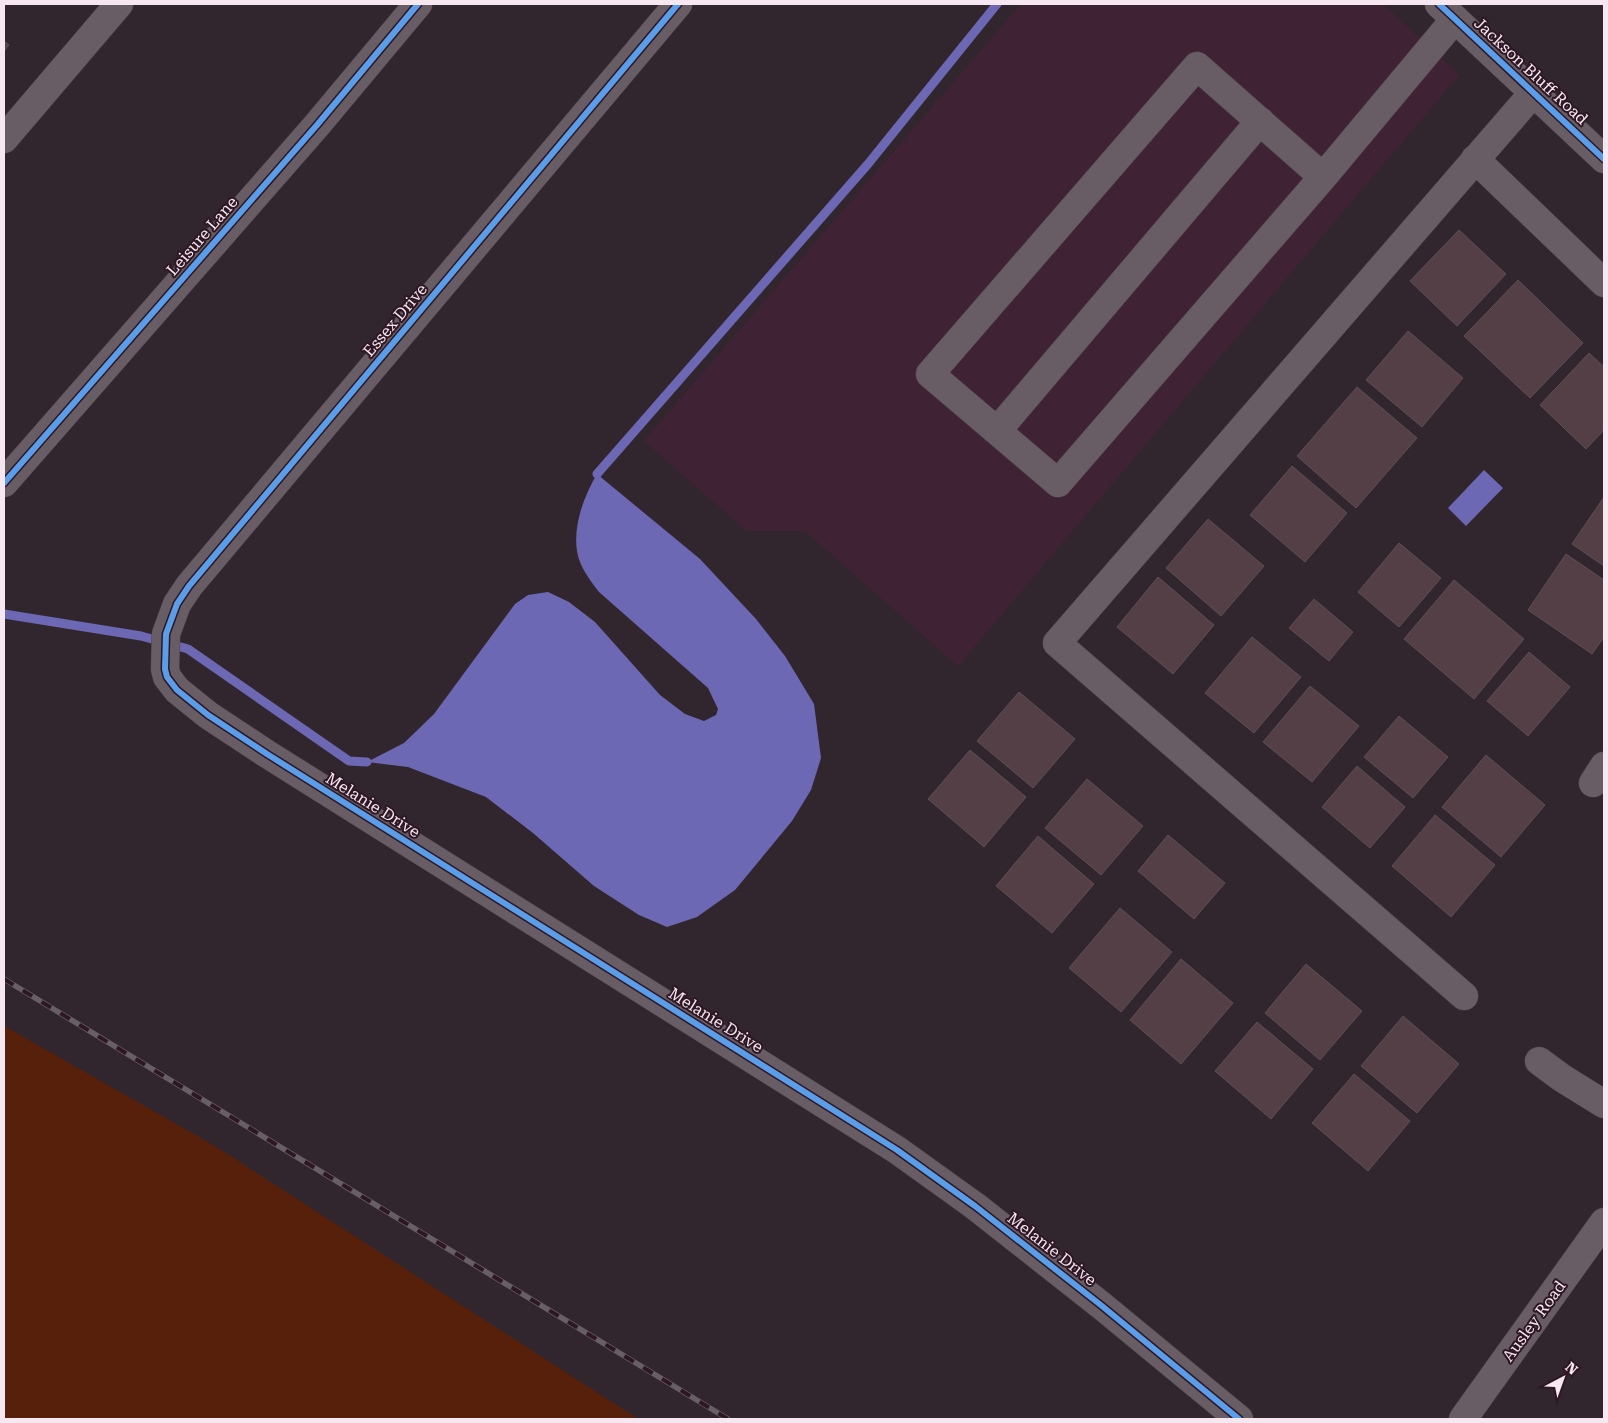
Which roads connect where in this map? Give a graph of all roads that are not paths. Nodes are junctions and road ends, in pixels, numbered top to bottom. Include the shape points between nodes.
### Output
1 (119, 4) edge
2 (418, 4) edge
3 (678, 4) edge
4 (1447, 11) edge
5 (1534, 92) junction
6 (1260, 121) junction
7 (4, 139) edge
8 (1475, 159) junction
9 (1604, 159) edge
10 (1323, 177) junction
11 (1604, 283) edge
12 (997, 431) junction
13 (4, 483) edge
14 (165, 652) joint
15 (1464, 996) dead end
16 (1539, 1061) dead end
17 (1604, 1104) edge
18 (1604, 1222) edge
19 (1239, 1419) edge
20 (1463, 1419) edge

1 - 7 street
2 - 13 street, Leisure Lane via 317,125
3 - 14 street, Essex Drive via 189,586 176,604
4 - 5 street, Jackson Bluff Road
4 - 10 street
5 - 8 street
5 - 9 street, Jackson Bluff Road
6 - 10 street
6 - 12 street
6 - 12 street via 1197,66 930,374
8 - 11 street
8 - 15 street via 1057,643
10 - 12 street via 1058,483
14 - 19 street, Melanie Drive via 167,677 177,690 208,715 897,1150 975,1206
16 - 17 street
18 - 20 street, Ausley Road

